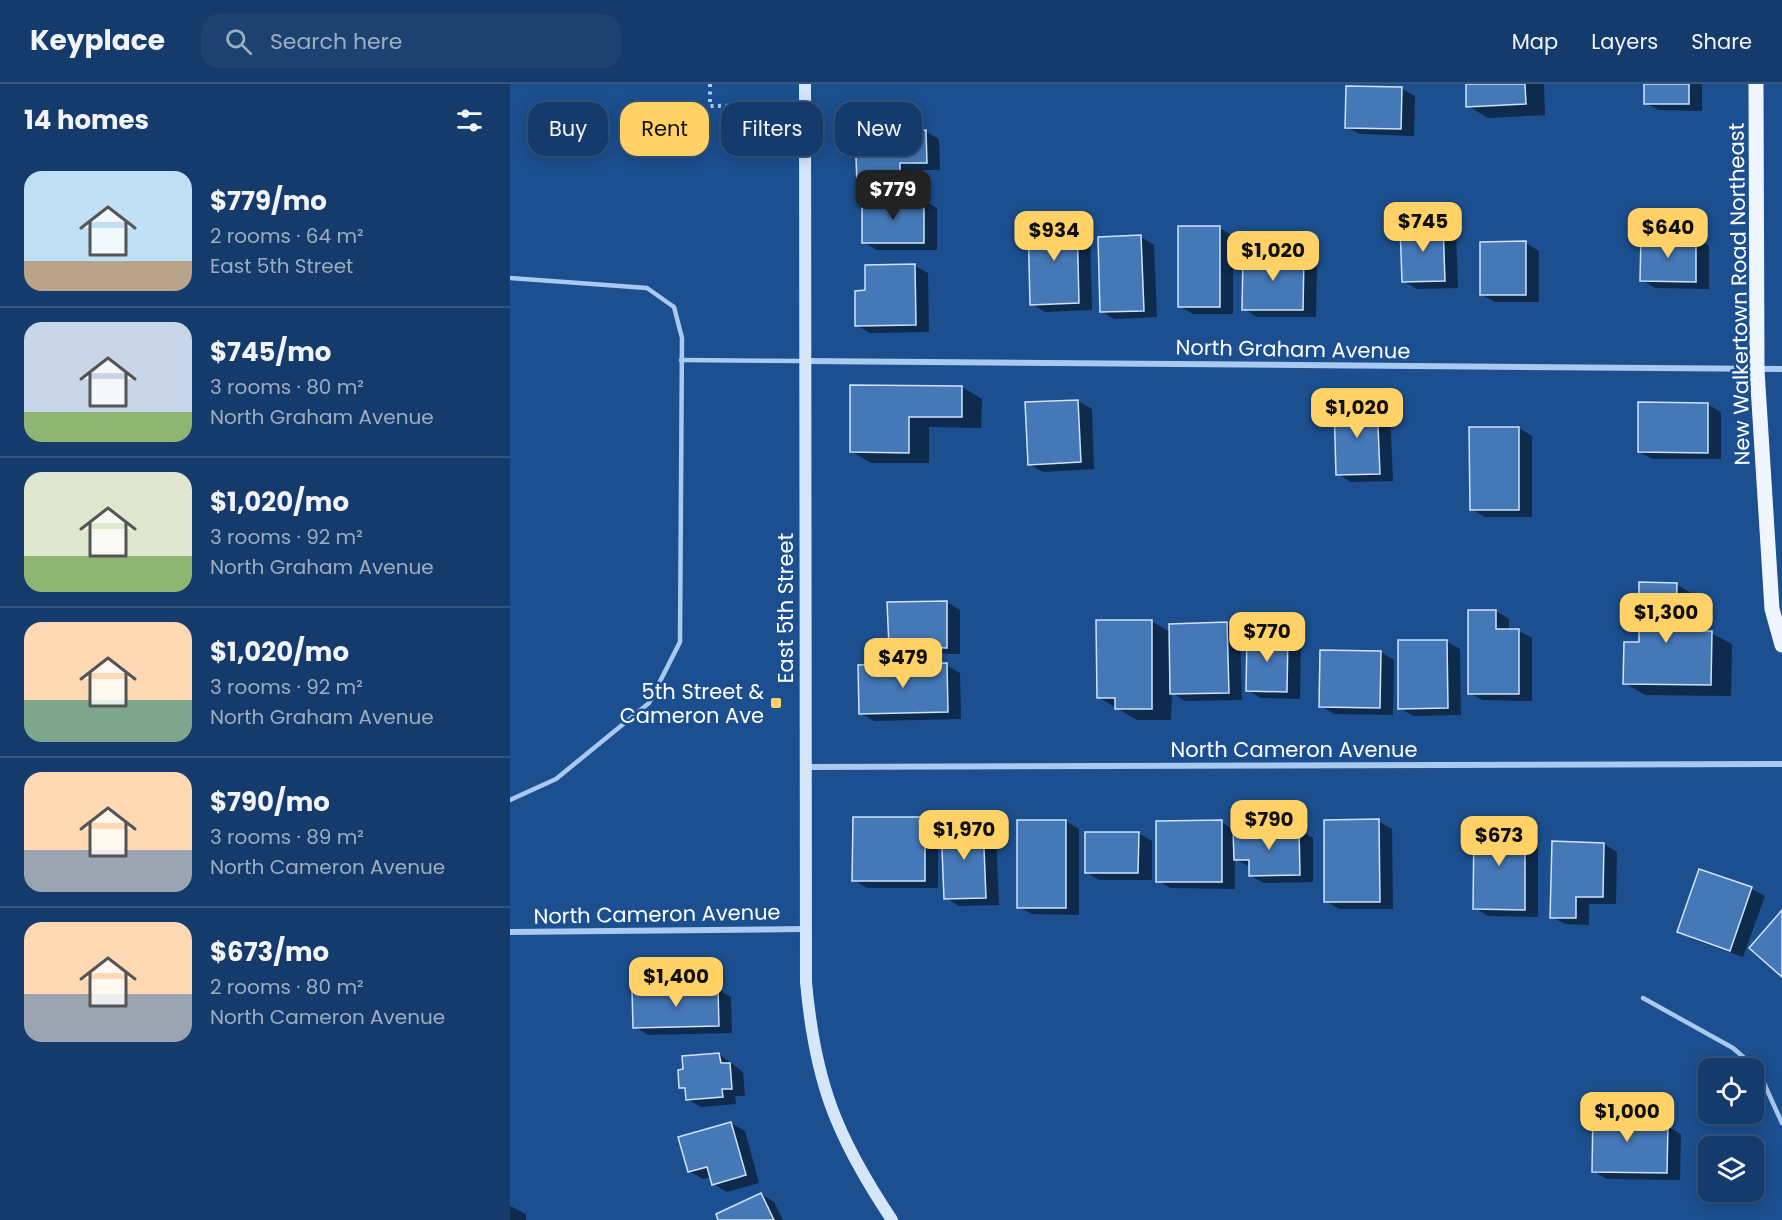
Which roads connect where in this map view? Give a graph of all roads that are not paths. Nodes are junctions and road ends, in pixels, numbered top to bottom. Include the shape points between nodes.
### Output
1 (805, 84) edge
2 (1756, 84) edge
3 (510, 278) edge
4 (681, 360) junction
5 (804, 361) junction
6 (1782, 369) edge
7 (1757, 370) junction
8 (1782, 645) edge
9 (1782, 764) edge
10 (806, 767) junction
11 (510, 800) edge
12 (804, 929) junction
13 (510, 932) edge
14 (1643, 998) dead end
15 (1782, 1123) edge
16 (892, 1220) edge

1 - 5 main road, East 5th Street
2 - 7 main road, New Walkertown Road Northeast
3 - 4 lane via 647,288 674,307 682,338
4 - 5 lane
4 - 11 lane via 680,642 649,704 556,780
5 - 7 street, North Graham Avenue
5 - 10 main road, East 5th Street
6 - 7 street, North Graham Avenue
7 - 8 main road, New Walkertown Road Northeast via 1772,609
9 - 10 street, North Cameron Avenue
10 - 12 main road, East 5th Street
12 - 13 street, North Cameron Avenue
12 - 16 main road, East 5th Street via 809,1019 825,1096 866,1181
14 - 15 lane via 1733,1048 1758,1070

